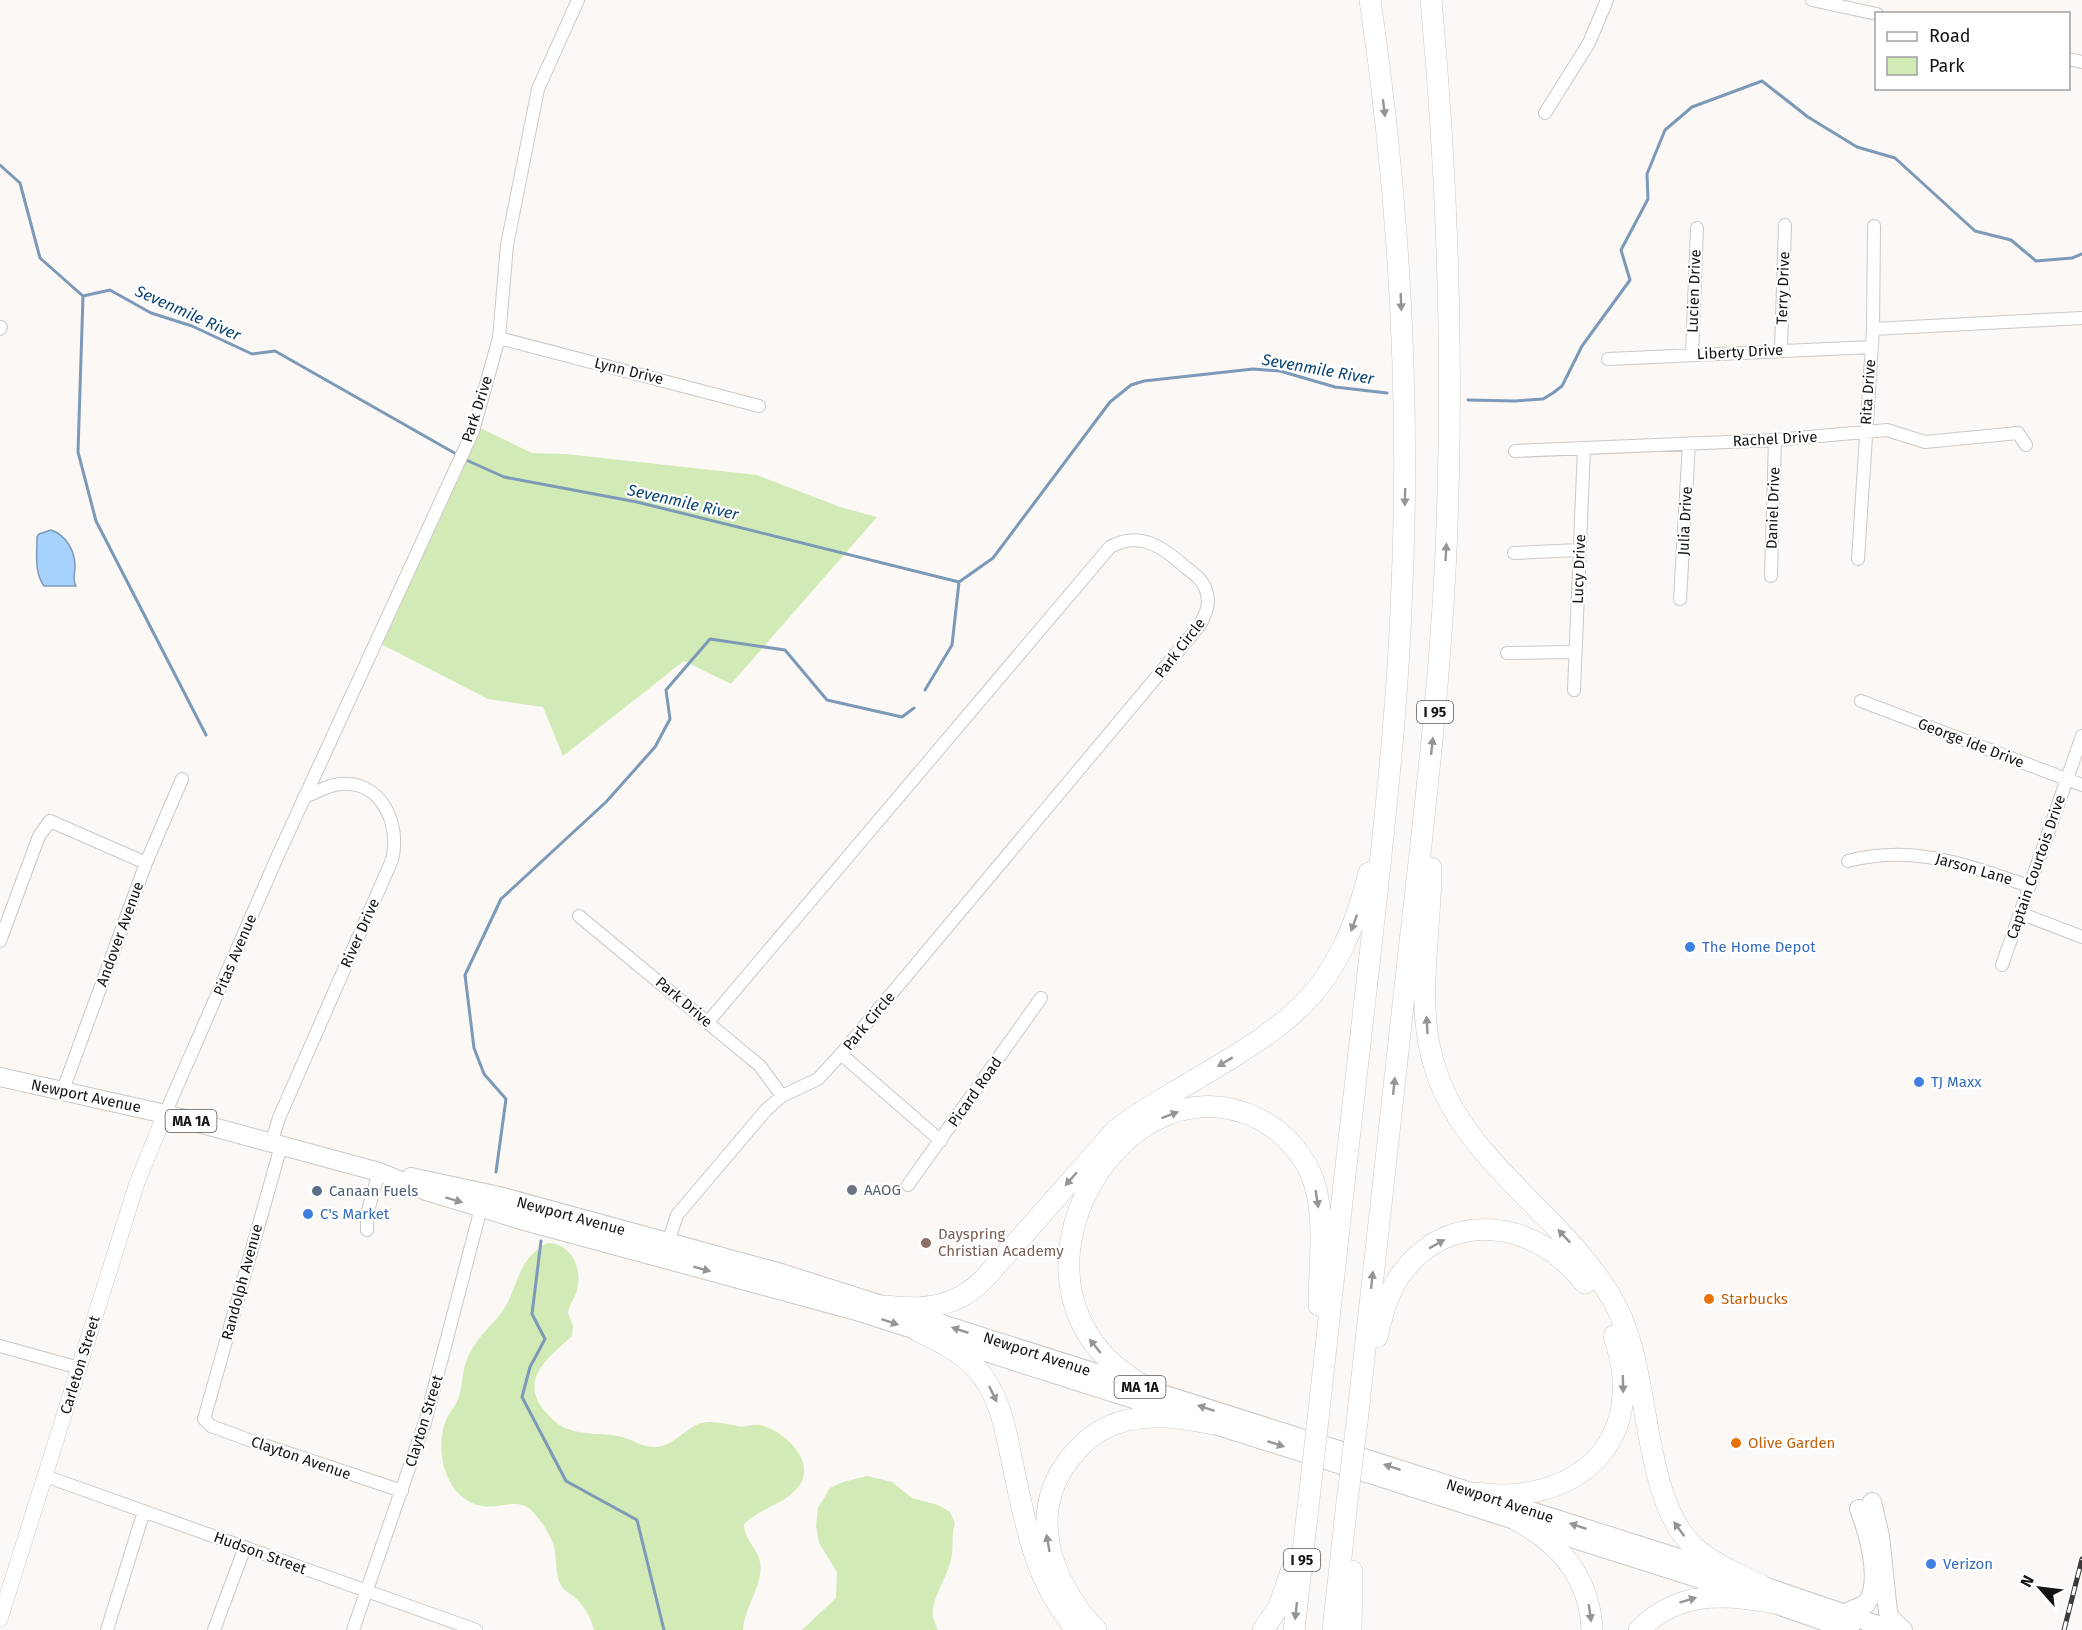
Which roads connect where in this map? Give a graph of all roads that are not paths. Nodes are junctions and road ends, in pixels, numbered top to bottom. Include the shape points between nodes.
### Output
1 (578, 0) edge
2 (1370, 0) edge
3 (1431, 0) edge
4 (1607, 0) edge
5 (1812, 0) edge
6 (1875, 14) edge
7 (1545, 113) dead end
8 (1785, 225) dead end
9 (1874, 226) dead end
10 (1697, 228) dead end
11 (2082, 318) edge
12 (1873, 329) junction
13 (499, 338) junction
14 (1872, 348) junction
15 (1780, 350) junction
16 (1692, 355) junction
17 (1608, 359) dead end
18 (759, 406) dead end
19 (1865, 434) junction
20 (1775, 440) junction
21 (1689, 443) junction
22 (2025, 445) dead end
23 (1584, 448) junction
24 (1515, 451) dead end
25 (1579, 550) junction
26 (1514, 554) dead end
27 (1858, 559) dead end
28 (1771, 576) dead end
29 (1680, 598) dead end
30 (1575, 652) junction
31 (1507, 653) dead end
32 (1574, 690) dead end
33 (1861, 701) dead end
34 (2082, 735) edge
35 (2067, 778) junction
36 (182, 779) dead end
37 (1428, 783) junction
38 (2082, 784) edge
39 (304, 797) junction
40 (1387, 806) junction
41 (1848, 861) dead end
42 (146, 863) junction
43 (2029, 886) junction
44 (2020, 913) junction
45 (579, 916) dead end
46 (2082, 937) edge
47 (0, 941) edge
48 (2002, 965) dead end
49 (1041, 998) dead end
50 (708, 1022) junction
51 (841, 1054) junction
52 (0, 1077) edge
53 (63, 1090) junction
54 (782, 1096) junction
55 (165, 1114) junction
56 (941, 1141) junction
57 (276, 1144) junction
58 (379, 1172) junction
59 (908, 1185) dead end
60 (481, 1208) junction
61 (367, 1230) dead end
62 (666, 1250) junction
63 (885, 1306) junction
64 (918, 1331) junction
65 (0, 1346) edge
66 (79, 1368) junction
67 (1323, 1378) junction
68 (1361, 1383) junction
69 (1158, 1392) junction
70 (204, 1419) joint
71 (1213, 1424) junction
72 (45, 1476) junction
73 (402, 1491) junction
74 (1474, 1493) junction
75 (1347, 1502) junction
76 (144, 1511) junction
77 (1518, 1521) junction
78 (1306, 1526) junction
79 (244, 1547) junction
80 (1761, 1585) junction
81 (366, 1592) junction
82 (1774, 1603) junction
83 (0, 1619) edge
84 (1847, 1622) edge
85 (468, 1629) edge
86 (107, 1630) edge
87 (214, 1630) edge
88 (353, 1630) edge
89 (1077, 1630) edge
90 (1096, 1630) edge
91 (1263, 1630) edge
92 (1294, 1630) edge
93 (1333, 1630) edge
94 (1351, 1630) edge
95 (1592, 1630) edge
96 (1639, 1630) edge
97 (1892, 1630) edge
98 (1903, 1630) edge

1 - 13 street, Park Drive via 538,89 507,245
2 -> 40 highway, I 95 via 1393,188 1405,432 1402,608
37 -> 3 highway, I 95 via 1443,610 1450,401 1445,181
4 - 7 street via 1589,44
5 - 6 street
8 - 15 street, Terry Drive
9 - 12 street, Rita Drive
10 - 16 street, Lucien Drive
11 - 12 street
12 - 14 street, Rita Drive
13 - 18 street, Lynn Drive
13 - 39 street, Park Drive via 473,431
14 - 15 street, Liberty Drive
14 - 19 street, Rita Drive
15 - 16 street, Liberty Drive
16 - 17 street, Liberty Drive
19 - 20 street, Rachel Drive
19 - 22 street, Rachel Drive via 1887,430 1925,442 2018,433
19 - 27 street, Rita Drive
20 - 21 street, Rachel Drive
20 - 28 street, Daniel Drive
21 - 23 street, Rachel Drive
21 - 29 street, Julia Drive
23 - 24 street, Rachel Drive
23 - 25 street, Lucy Drive
25 - 26 street
25 - 30 street, Lucy Drive
30 - 31 street
30 - 32 street, Lucy Drive
33 - 35 street, George Ide Drive
34 - 35 street, Captain Courtois Drive
35 - 38 street, George Ide Drive
35 - 43 street, Captain Courtois Drive
36 - 42 street, Andover Avenue
68 -> 37 highway, I 95
80 -> 37 highway via 1707,1557 1677,1527 1663,1492 1634,1352 1613,1300 1587,1262 1472,1137 1456,1115 1439,1079 1427,1025 1431,870
39 - 55 street, Pitas Avenue
39 - 57 street, River Drive via 339,784 361,785 379,798 391,815 396,845 279,1118
40 -> 63 highway via 1347,941 1327,976 1294,1015 1263,1039 1115,1131 969,1293 928,1308
40 - 67 highway, I 95
41 - 43 street, Jarson Lane via 1897,853 1938,857
42 - 47 street via 50,821 39,836
42 - 53 street, Andover Avenue
43 - 44 street, Captain Courtois Drive
44 - 46 street
44 - 48 street, Captain Courtois Drive
45 - 50 street, Park Drive
49 - 56 street, Picard Road
50 - 51 street, Park Circle via 1110,547 1121,540 1136,539 1168,552 1202,580 1207,591 1207,613 1200,626
50 - 54 street, Park Drive via 760,1066
51 - 54 street, Park Circle via 818,1078
51 - 56 street
52 - 53 main road, Newport Avenue / MA 1A
53 - 55 main road, Newport Avenue / MA 1A
54 - 62 street, Park Circle via 682,1209 672,1225
55 - 57 main road, Newport Avenue / MA 1A
55 - 66 street, Carleton Street via 137,1182
56 - 59 street, Picard Road
57 - 58 main road, Newport Avenue / MA 1A
57 - 70 street, Randolph Avenue
58 -> 60 main road, Newport Avenue / MA 1A
58 - 61 street via 367,1214
58 - 62 main road, Newport Avenue / MA 1A via 465,1187
60 - 62 main road, Newport Avenue / MA 1A
60 - 73 street, Clayton Street via 431,1401
62 - 63 main road, Newport Avenue / MA 1A
62 -> 64 main road, Newport Avenue / MA 1A
69 -> 63 main road, Newport Avenue / MA 1A
64 - 71 main road, Newport Avenue / MA 1A
64 -> 89 highway via 967,1359 992,1390 1003,1420 1036,1561 1049,1591
65 - 66 street
66 - 72 street, Carleton Street
69 -> 67 highway via 1112,1364 1084,1330 1071,1289 1071,1238 1086,1193 1114,1152 1154,1122 1200,1107 1233,1110 1265,1122 1291,1144 1307,1167 1318,1206
67 - 78 highway, I 95, bridge
68 -> 74 highway via 1395,1284 1411,1263 1432,1246 1468,1232 1506,1231 1536,1240 1565,1260 1595,1298 1619,1353 1624,1389 1615,1428 1592,1463 1565,1483 1524,1494
68 - 75 highway, I 95, bridge
74 -> 69 main road, Newport Avenue / MA 1A
70 - 73 street, Clayton Avenue via 211,1426 252,1441
71 -> 77 main road, Newport Avenue / MA 1A
90 -> 71 highway via 1066,1590 1048,1546 1047,1513 1060,1473 1084,1443 1118,1423 1159,1417
72 - 76 street, Hudson Street
72 - 83 street, Carleton Street
73 - 81 street, Clayton Street
80 -> 74 main road, Newport Avenue / MA 1A
75 - 93 highway, I 95
75 - 94 highway
76 - 79 street, Hudson Street
76 - 86 street
77 - 82 main road, Newport Avenue / MA 1A
77 -> 95 highway via 1555,1546 1575,1571 1588,1599
78 - 91 highway via 1283,1595
78 -> 92 highway, I 95
79 - 81 street, Hudson Street
79 - 87 street
80 - 84 main road, Newport Avenue / MA 1A
81 - 85 street, Hudson Street
81 - 88 street, Clayton Street
82 - 84 main road, Newport Avenue / MA 1A
96 -> 82 highway via 1666,1608 1699,1597 1734,1596
84 - 97 main road, Newport Avenue / MA 1A
84 - 98 main road via 1866,1604 1873,1589 1865,1506 1880,1536 1888,1612

